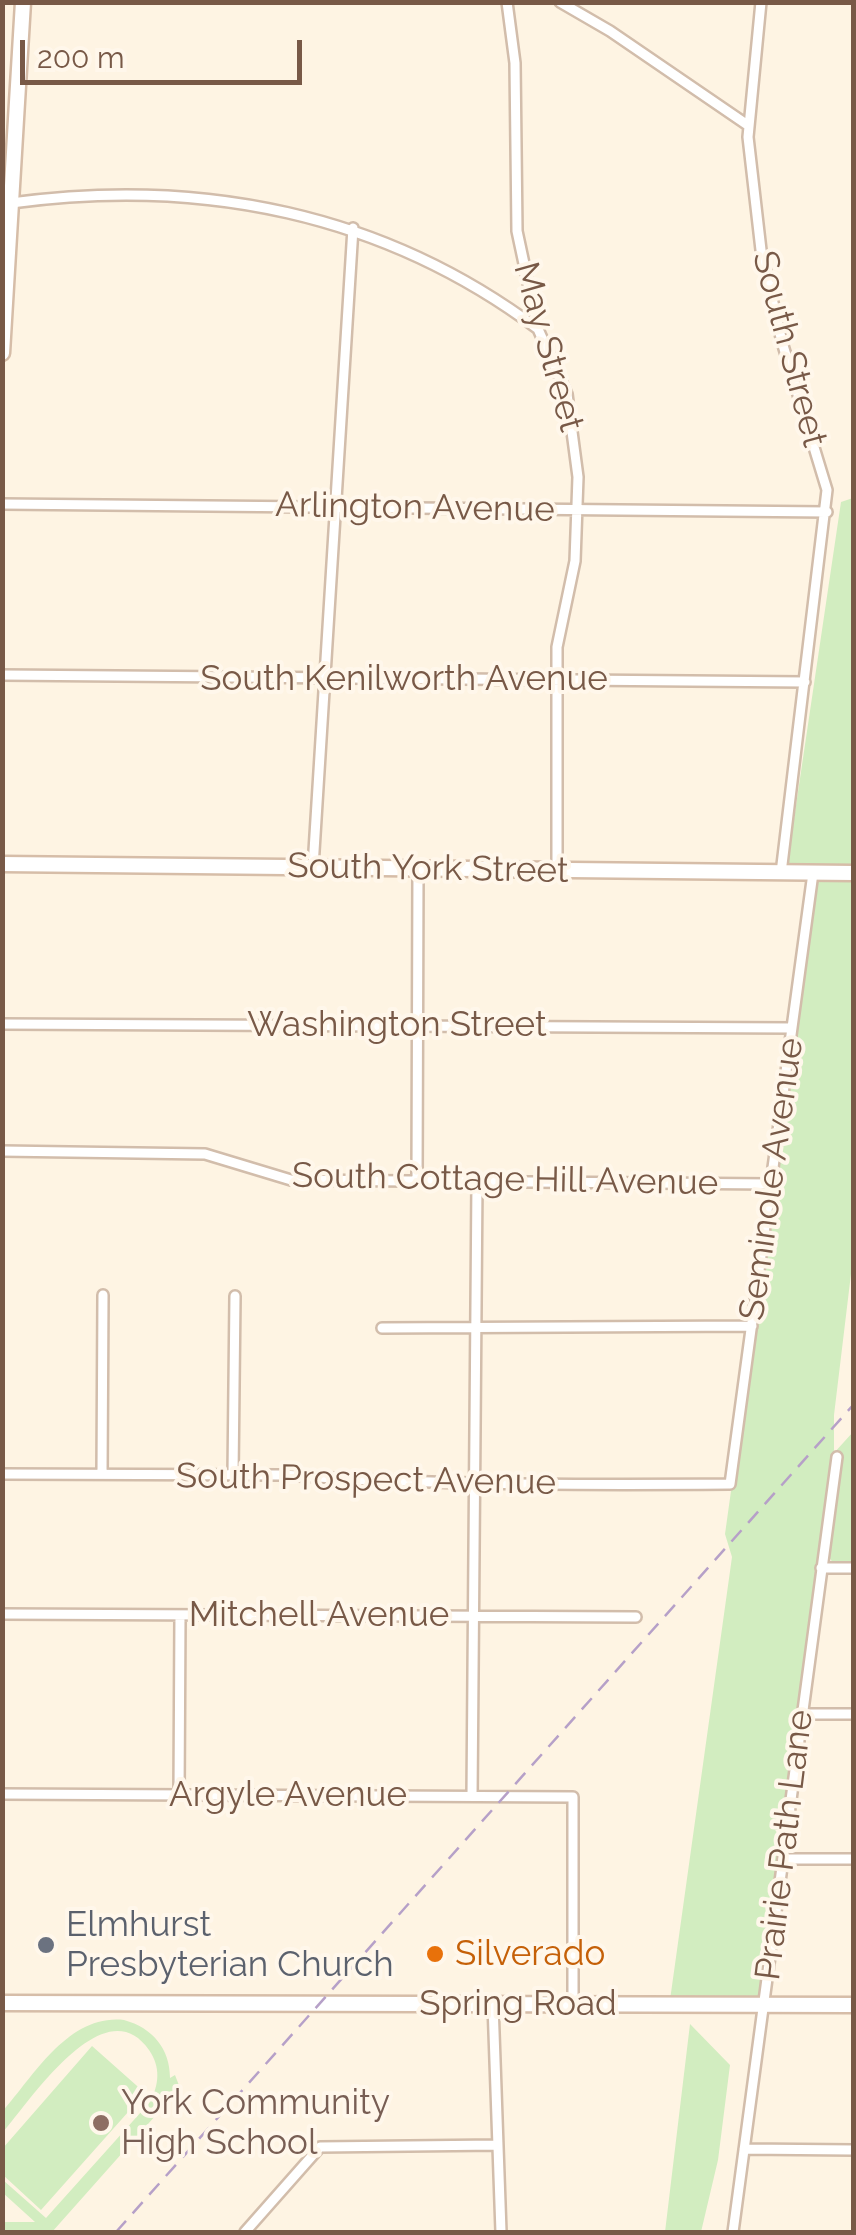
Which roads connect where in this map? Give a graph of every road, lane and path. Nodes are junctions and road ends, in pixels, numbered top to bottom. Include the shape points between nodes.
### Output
1 (23, 2) edge
2 (507, 2) edge
3 (560, 2) edge
4 (760, 2) edge
5 (10, 98) edge
6 (749, 126) junction
7 (11, 203) junction
8 (352, 228) junction
9 (4, 296) edge
10 (538, 328) junction
11 (2, 353) edge
12 (2, 504) edge
13 (336, 507) junction
14 (578, 510) junction
15 (827, 512) junction
16 (2, 675) edge
17 (325, 678) junction
18 (556, 680) junction
19 (805, 682) junction
20 (2, 864) edge
21 (314, 868) junction
22 (418, 869) junction
23 (557, 870) junction
24 (780, 872) junction
25 (854, 872) edge
26 (813, 873) junction
27 (2, 1024) edge
28 (418, 1025) junction
29 (792, 1028) junction
30 (2, 1151) edge
31 (418, 1181) junction
32 (477, 1181) junction
33 (771, 1184) junction
34 (103, 1295) dead end
35 (236, 1296) dead end
36 (752, 1326) junction
37 (475, 1327) junction
38 (382, 1328) dead end
39 (838, 1457) dead end
40 (2, 1474) edge
41 (102, 1474) junction
42 (233, 1474) junction
43 (730, 1484) joint
44 (473, 1485) junction
45 (821, 1568) junction
46 (854, 1568) edge
47 (2, 1614) edge
48 (180, 1614) junction
49 (472, 1616) junction
50 (636, 1618) dead end
51 (802, 1714) junction
52 (854, 1714) edge
53 (2, 1794) edge
54 (179, 1795) junction
55 (472, 1796) junction
56 (784, 1859) junction
57 (854, 1859) edge
58 (2, 2002) edge
59 (493, 2004) junction
60 (573, 2004) junction
61 (764, 2004) junction
62 (854, 2005) edge
63 (498, 2145) junction
64 (744, 2150) junction
65 (854, 2150) edge
66 (245, 2232) edge
67 (500, 2232) edge
68 (733, 2232) edge

1 - 5 main road
2 - 10 street, May Street via 515,63 518,230
3 - 6 street
4 - 6 street, South Street
5 - 7 main road
6 - 15 street, South Street via 770,298 827,490
7 - 8 street via 190,196 271,206
7 - 9 main road
8 - 10 street via 458,274
8 - 13 street
9 - 11 main road
10 - 14 street, May Street via 567,394
12 - 13 street, Arlington Avenue
13 - 14 street, Arlington Avenue
13 - 17 street
14 - 15 street, Arlington Avenue
14 - 18 street, May Street
15 - 19 street, South Street
16 - 17 street, South Kenilworth Avenue
17 - 18 street, South Kenilworth Avenue
17 - 21 street
18 - 19 street, South Kenilworth Avenue
18 - 23 street, May Street
19 - 24 street, South Street
20 - 21 main road, South York Street
21 - 22 main road, South York Street
22 - 23 main road, South York Street
22 - 28 street
23 - 24 main road, South York Street
24 - 26 main road, South York Street
25 - 26 main road, South York Street
26 - 29 street, Seminole Avenue
27 - 28 street, Washington Street
28 - 29 street, Washington Street
28 - 31 street
29 - 33 street, Seminole Avenue
30 - 31 street, South Cottage Hill Avenue via 188,1152 291,1180
31 - 32 street, South Cottage Hill Avenue
32 - 33 street, South Cottage Hill Avenue
32 - 37 street
33 - 36 street, Seminole Avenue
34 - 41 street
35 - 42 street
36 - 37 street
36 - 43 street, Seminole Avenue
37 - 38 street
37 - 44 street
39 - 45 street, Prairie Path Lane
40 - 41 street, South Prospect Avenue
41 - 42 street, South Prospect Avenue
42 - 44 street, South Prospect Avenue
43 - 44 street, South Prospect Avenue
44 - 49 street
45 - 46 street
45 - 51 street, Prairie Path Lane
47 - 48 street, Mitchell Avenue
48 - 49 street, Mitchell Avenue
48 - 54 street
49 - 50 street, Mitchell Avenue
49 - 55 street
51 - 52 street
51 - 56 street, Prairie Path Lane
53 - 54 street, Argyle Avenue
54 - 55 street, Argyle Avenue
55 - 60 street, Argyle Avenue via 573,1796
56 - 57 street
56 - 61 street, Prairie Path Lane
58 - 59 main road, Spring Road
59 - 60 main road, Spring Road
59 - 63 street
60 - 61 main road, Spring Road
61 - 62 main road, Spring Road
61 - 64 street, Prairie Path Lane
63 - 66 street via 320,2147
63 - 67 street
64 - 65 street
64 - 68 street, Prairie Path Lane

